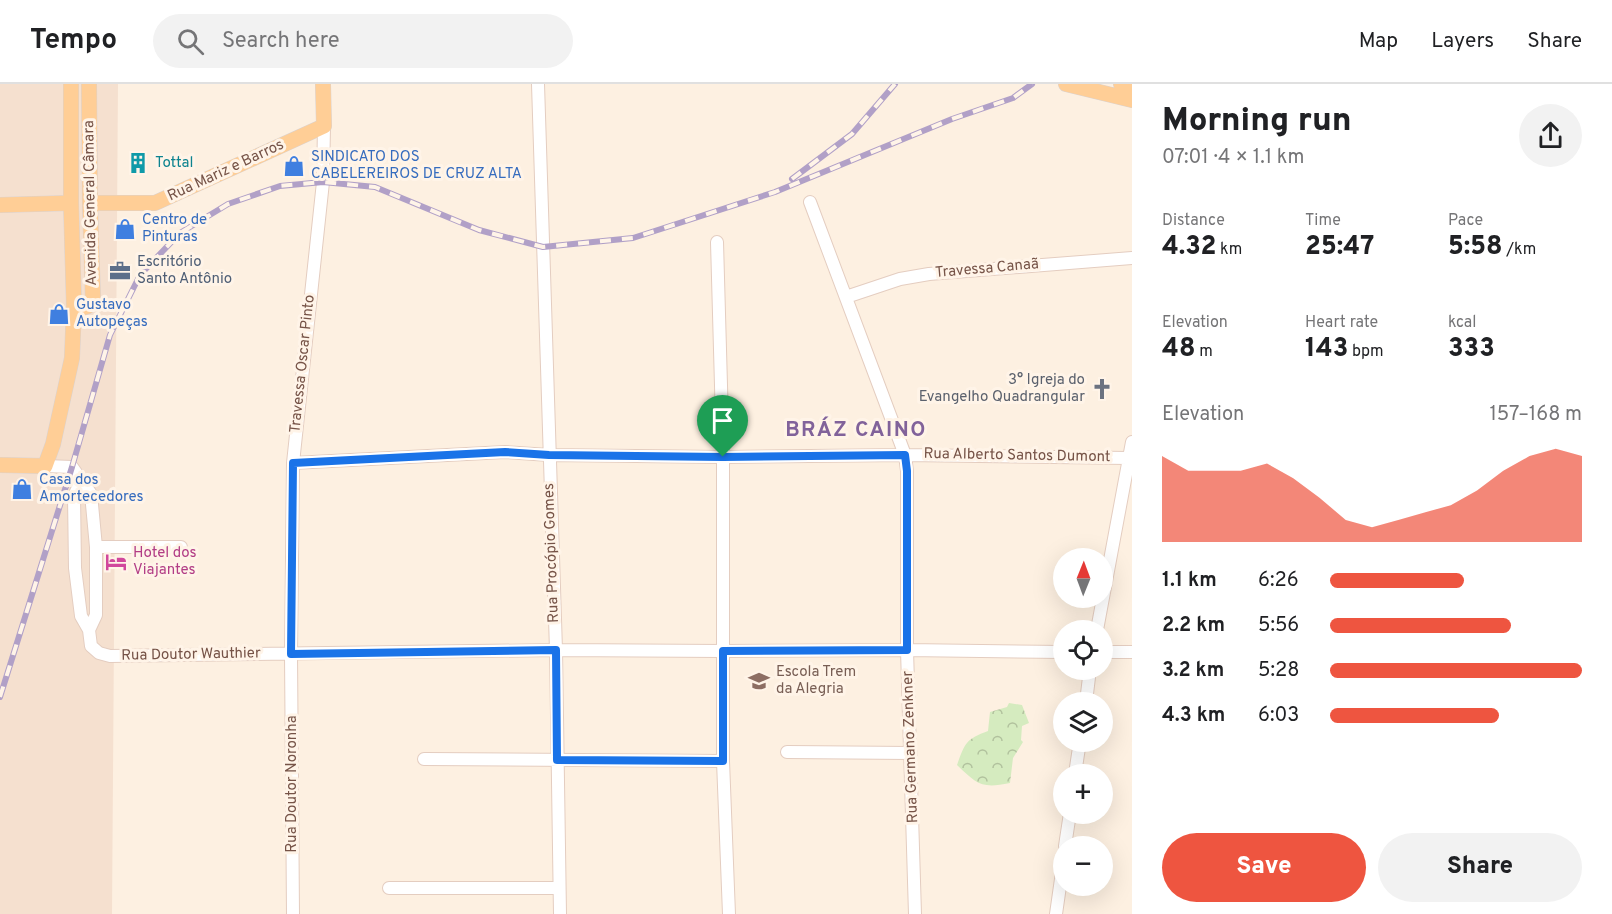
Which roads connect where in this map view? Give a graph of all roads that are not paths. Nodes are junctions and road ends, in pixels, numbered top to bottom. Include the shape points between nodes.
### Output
1 (71, 84) edge
2 (90, 84) edge
3 (323, 84) edge
4 (538, 84) edge
5 (1066, 84) edge
6 (1121, 84) edge
7 (1132, 87) edge
8 (1132, 100) edge
9 (324, 126) junction
10 (810, 202) dead end
11 (71, 203) junction
12 (90, 203) junction
13 (0, 205) edge
14 (717, 242) dead end
15 (1132, 258) edge
16 (846, 297) junction
17 (74, 306) junction
18 (1132, 442) edge
19 (549, 455) junction
20 (905, 455) junction
21 (723, 457) junction
22 (1128, 458) junction
23 (293, 463) junction
24 (0, 465) edge
25 (45, 466) junction
26 (81, 481) junction
27 (96, 547) junction
28 (181, 547) dead end
29 (1099, 620) edge
30 (89, 630) junction
31 (556, 650) junction
32 (907, 650) junction
33 (723, 651) junction
34 (1053, 652) edge
35 (1113, 652) edge
36 (1132, 652) edge
37 (291, 654) junction
38 (787, 752) dead end
39 (911, 753) junction
40 (424, 759) dead end
41 (557, 760) junction
42 (723, 761) junction
43 (389, 888) dead end
44 (558, 888) junction
45 (1059, 896) edge
46 (293, 914) edge
47 (560, 914) edge
48 (729, 914) edge
49 (915, 914) edge
50 (1056, 914) edge

1 - 11 main road, Avenida General Câmara
2 - 12 main road, Avenida General Câmara
3 - 9 main road
4 - 19 street, Rua Procópio Gomes
5 - 8 main road
6 - 7 main road
9 - 12 main road, Rua Mariz e Barros via 155,203
9 - 23 street, Travessa Oscar Pinto via 323,182
10 - 16 street, Rua Germano Zenkner
11 - 12 main road, Rua Mariz e Barros via 74,196 81,194
11 - 13 main road, Rua Mariz e Barros
11 - 17 main road, Avenida General Câmara
12 - 17 main road, Avenida General Câmara via 93,300 84,308
14 - 21 street
15 - 16 street, Travessa Canaã via 929,274
16 - 20 street, Rua Germano Zenkner
17 - 25 main road, Avenida General Câmara via 72,358
18 - 22 street
19 - 21 street, Rua Alberto Santos Dumont
19 - 23 street, Rua Alberto Santos Dumont via 505,452
19 - 31 street, Rua Procópio Gomes
20 - 21 street, Rua Alberto Santos Dumont
20 - 22 street, Rua Alberto Santos Dumont
20 - 32 street, Rua Germano Zenkner
21 - 33 street
22 - 29 street
23 - 37 street, Travessa Oscar Pinto
24 - 25 main road
25 - 26 street via 72,467
26 - 27 street via 91,494
26 - 30 street via 74,496 75,568 81,616
27 - 28 street
27 - 30 street via 96,615
30 - 37 street, Rua Doutor Wauthier via 91,646 110,656
31 - 33 street, Rua Doutor Wauthier
31 - 37 street, Rua Doutor Wauthier
31 - 41 street, Rua Procópio Gomes
32 - 33 street, Rua Doutor Wauthier
32 - 34 street, Rua Doutor Wauthier
32 - 39 street, Rua Germano Zenkner
33 - 42 street
35 - 36 street
37 - 46 street, Rua Doutor Noronha
38 - 39 street
39 - 49 street, Rua Germano Zenkner
40 - 41 street
41 - 42 street
41 - 44 street, Rua Procópio Gomes
42 - 48 street
43 - 44 street
44 - 47 street, Rua Procópio Gomes
45 - 50 street

